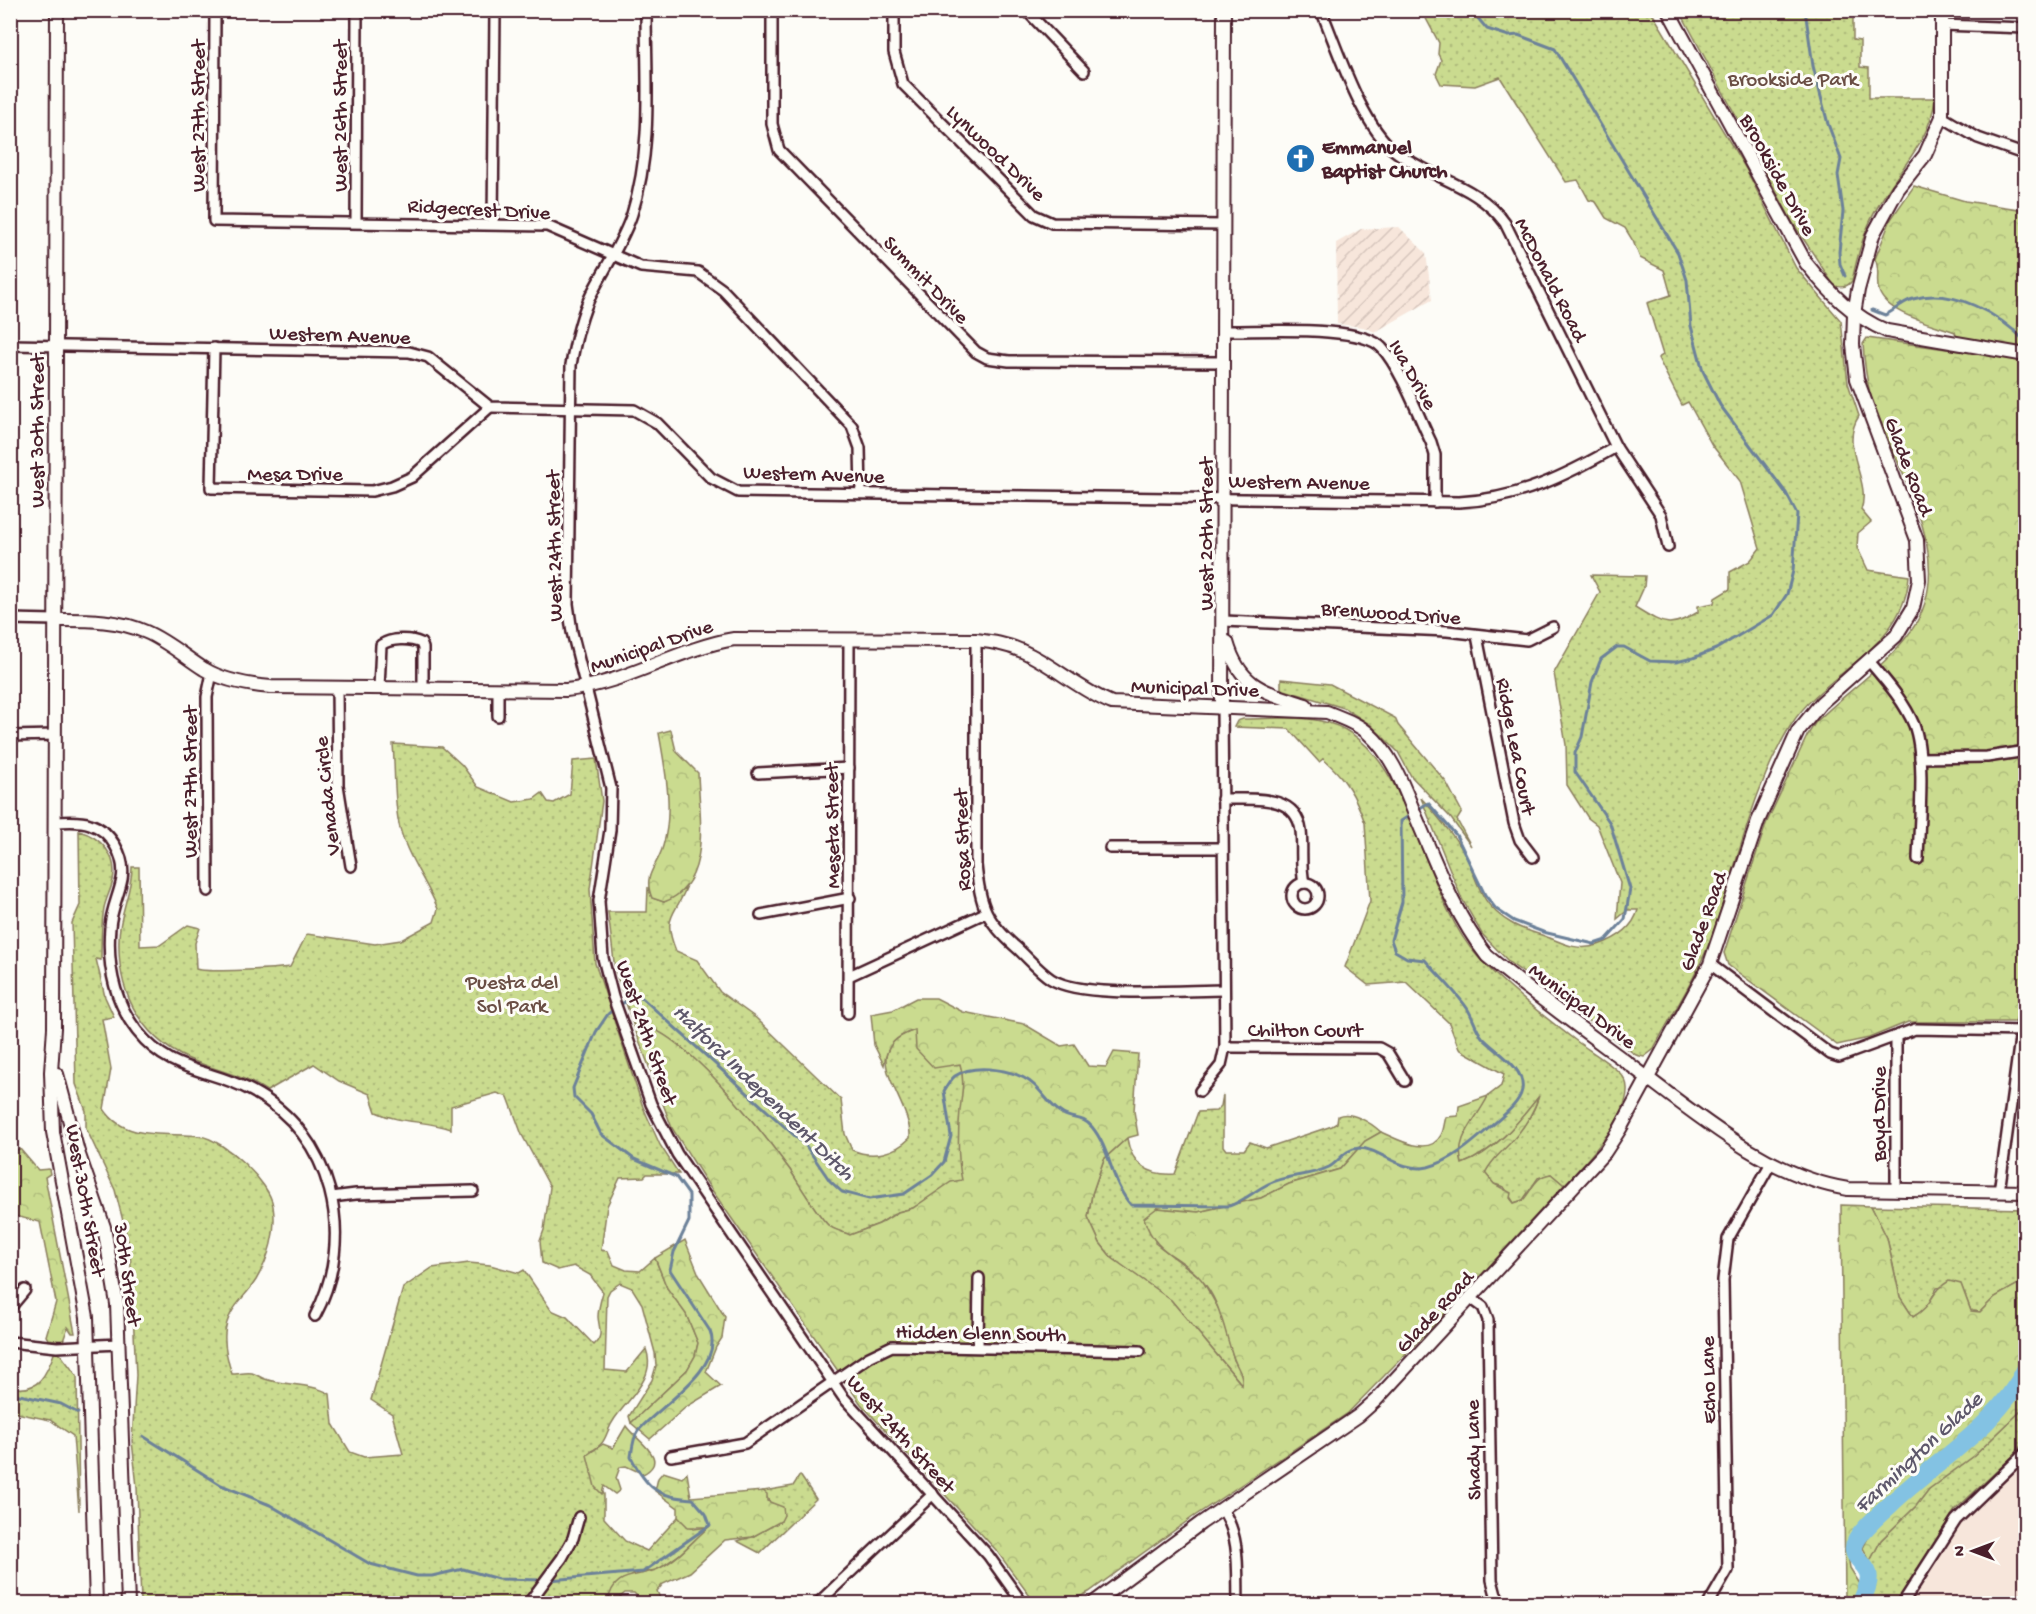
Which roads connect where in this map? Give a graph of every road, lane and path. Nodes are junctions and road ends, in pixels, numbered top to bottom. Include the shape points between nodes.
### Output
1 (57, 10) edge
2 (215, 10) edge
3 (357, 10) edge
4 (495, 10) edge
5 (646, 10) edge
6 (772, 10) edge
7 (894, 10) edge
8 (1026, 10) edge
9 (1224, 10) edge
10 (1321, 10) edge
11 (1668, 10) edge
12 (1942, 10) edge
13 (1942, 25) junction
14 (2025, 28) edge
15 (1084, 71) dead end
16 (1942, 117) junction
17 (2025, 155) edge
18 (214, 221) joint
19 (356, 222) junction
20 (493, 224) junction
21 (1224, 225) junction
22 (612, 254) junction
23 (1854, 314) junction
24 (1224, 332) junction
25 (10, 345) edge
26 (56, 345) junction
27 (214, 348) junction
28 (2025, 356) edge
29 (1224, 362) junction
30 (490, 406) junction
31 (569, 407) junction
32 (1616, 447) junction
33 (861, 493) junction
34 (1224, 498) junction
35 (1435, 502) junction
36 (1668, 547) dead end
37 (10, 619) edge
38 (55, 620) junction
39 (1224, 627) junction
40 (1552, 627) dead end
41 (1477, 636) junction
42 (849, 639) junction
43 (976, 640) junction
44 (1869, 661) junction
45 (212, 673) junction
46 (337, 687) junction
47 (379, 688) junction
48 (587, 688) junction
49 (423, 689) junction
50 (498, 690) junction
51 (1222, 707) junction
52 (1327, 712) junction
53 (498, 716) dead end
54 (55, 735) junction
55 (10, 736) edge
56 (2025, 751) edge
57 (1920, 758) junction
58 (849, 768) junction
59 (758, 773) dead end
60 (1222, 800) junction
61 (54, 822) junction
62 (1110, 848) dead end
63 (1222, 849) junction
64 (1533, 858) dead end
65 (1918, 859) dead end
66 (351, 866) dead end
67 (1304, 883) dead end
68 (208, 891) dead end
69 (850, 898) junction
70 (985, 913) junction
71 (761, 915) dead end
72 (1710, 964) junction
73 (849, 976) junction
74 (1224, 990) junction
75 (2025, 995) edge
76 (848, 1013) dead end
77 (54, 1028) junction
78 (2023, 1031) edge
79 (1896, 1037) junction
80 (1225, 1047) junction
81 (1649, 1079) junction
82 (1405, 1081) dead end
83 (1200, 1091) dead end
84 (1772, 1163) junction
85 (1896, 1190) junction
86 (473, 1191) dead end
87 (1999, 1192) junction
88 (2025, 1192) edge
89 (332, 1197) junction
90 (980, 1278) dead end
91 (25, 1290) dead end
92 (1472, 1299) junction
93 (10, 1308) edge
94 (315, 1316) dead end
95 (10, 1341) edge
96 (119, 1344) junction
97 (88, 1345) junction
98 (978, 1347) junction
99 (1140, 1351) dead end
100 (833, 1383) junction
101 (2025, 1452) edge
102 (671, 1456) dead end
103 (933, 1494) junction
104 (1222, 1509) junction
105 (579, 1517) dead end
106 (1710, 1603) edge
107 (96, 1604) edge
108 (128, 1604) edge
109 (528, 1604) edge
110 (817, 1604) edge
111 (1023, 1604) edge
112 (1092, 1604) edge
113 (1238, 1604) edge
114 (1504, 1604) edge
115 (1902, 1604) edge

1 - 26 main road, West 30th Street
2 - 18 street, West 27th Street
3 - 19 street, West 26th Street
4 - 20 street
5 - 22 street, West 24th Street via 646,144 631,217
6 - 29 street, Summit Drive via 772,124 779,150 976,352 1009,361
7 - 21 street, Lynwood Drive via 894,52 903,84 1034,215 1059,223
8 - 15 street
9 - 21 main road, West 20th Street
10 - 32 street, McDonald Road via 1379,136 1405,159 1485,200 1505,222
11 - 23 main road, Brookside Drive via 1806,263
12 - 13 main road
13 - 14 street
13 - 16 main road
16 - 17 street via 1978,138
16 - 23 main road, Glade Road via 1924,155 1898,189 1873,235
18 - 19 street, Ridgecrest Drive
19 - 20 street, Ridgecrest Drive
20 - 22 street, Ridgecrest Drive via 547,226
21 - 24 main road, West 20th Street
22 - 31 street, West 24th Street via 589,298 577,334
22 - 33 street, Ridgecrest Drive via 641,267 698,272 723,291 852,426 860,447
23 - 28 main road, Brookside Drive via 1903,336
23 - 44 main road, Glade Road via 1857,379 1912,525 1920,564 1917,594 1905,622
24 - 29 main road, West 20th Street
24 - 35 street, Iva Drive via 1352,333 1376,342 1388,355 1431,442 1435,455
25 - 26 street, Western Avenue
26 - 27 street, Western Avenue
26 - 38 main road, West 30th Street
27 - 30 street, Western Avenue via 409,352 428,357
27 - 30 street, Mesa Drive via 211,488 372,491 392,486 412,477
29 - 34 main road, West 20th Street
30 - 31 street, Western Avenue
31 - 33 street, Western Avenue via 634,410 657,423 711,478 738,492
31 - 48 street, West 24th Street via 568,604
32 - 35 street, Western Avenue via 1537,488 1488,500
32 - 36 street, McDonald Road via 1661,515
33 - 34 street, Western Avenue
34 - 35 street, Western Avenue
34 - 39 main road, West 20th Street
37 - 38 street, Municipal Drive
38 - 45 main road, Municipal Drive via 108,622 145,631
38 - 54 main road, West 30th Street
39 - 41 street, Brenwood Drive via 1448,631
39 - 51 main road, West 20th Street
39 - 52 main road via 1239,670 1250,685
40 - 41 street, Brenwood Drive via 1527,640
41 - 64 street, Ridge Lea Court via 1514,823
42 - 43 main road, Municipal Drive
42 - 48 main road, Municipal Drive via 734,639 712,643
42 - 58 street, Meseta Street
43 - 51 main road, Municipal Drive via 1022,651 1090,694 1112,703
43 - 70 street, Rosa Street via 976,865
44 - 57 street via 1900,699 1915,727
44 - 72 main road, Glade Road via 1821,703 1798,731 1758,821
45 - 46 main road, Municipal Drive via 244,684
45 - 68 street, West 27th Street via 207,688
46 - 47 main road, Municipal Drive
46 - 66 street, Venada Circle via 338,785
47 - 49 main road, Municipal Drive
47 - 49 street via 381,645 390,640 412,640 423,648
48 - 50 main road, Municipal Drive
48 - 100 street, West 24th Street via 611,788 610,830 599,887 600,937 607,975 641,1077 677,1154
49 - 50 main road, Municipal Drive
50 - 53 street
51 - 52 main road, Municipal Drive
51 - 60 street, West 20th Street
52 - 81 main road, Municipal Drive via 1368,733 1390,758 1454,905 1487,957
54 - 55 street
54 - 61 main road, West 30th Street
56 - 57 street via 1987,757
57 - 65 street
58 - 59 street
58 - 69 street, Meseta Street
60 - 63 street, West 20th Street
60 - 67 street via 1270,800 1291,809 1299,820
61 - 77 main road, West 30th Street
61 - 89 street via 95,826 118,851 123,872 111,918 109,952 116,991 131,1023 165,1056 191,1070 252,1090 285,1114 313,1149
62 - 63 street
63 - 74 street, West 20th Street
69 - 71 street
69 - 73 street, Meseta Street
70 - 73 street
70 - 74 street, Rosa Street via 1006,939 1042,971 1066,985 1096,990
72 - 79 street via 1830,1054 1839,1057
72 - 81 main road, Glade Road
73 - 76 street, Meseta Street
74 - 80 street, West 20th Street
75 - 78 street
77 - 96 main road, 30th Street via 58,1082 106,1236
77 - 97 main road, West 30th Street via 53,1132 82,1279
78 - 79 street via 1915,1029
78 - 87 street
79 - 85 street, Boyd Drive
80 - 82 street, Chilton Court via 1379,1048 1388,1053
80 - 83 street, West 20th Street via 1214,1076
81 - 84 main road, Municipal Drive
81 - 92 main road, Glade Road via 1605,1152
84 - 85 main road, Municipal Drive via 1827,1186
84 - 106 street, Echo Lane via 1728,1239 1723,1280 1728,1570
85 - 87 main road, Municipal Drive
86 - 89 street
87 - 88 main road, Municipal Drive
89 - 94 street via 335,1256 327,1290
90 - 98 street
91 - 93 street
92 - 104 main road, Glade Road via 1359,1416
92 - 114 street, Shady Lane via 1483,1307 1488,1320 1492,1580 1496,1595
95 - 97 street via 57,1347
96 - 97 street
96 - 108 main road, 30th Street
97 - 107 main road, West 30th Street
98 - 99 street, Hidden Glenn South
98 - 100 street, Hidden Glenn South via 892,1346
100 - 102 street, Hidden Glenn South via 745,1443
100 - 103 street, West 24th Street via 880,1440
101 - 115 street via 1956,1520
103 - 110 street
103 - 111 street, West 24th Street via 988,1555
104 - 112 main road, Glade Road
104 - 113 street via 1236,1541
105 - 109 street via 562,1558

